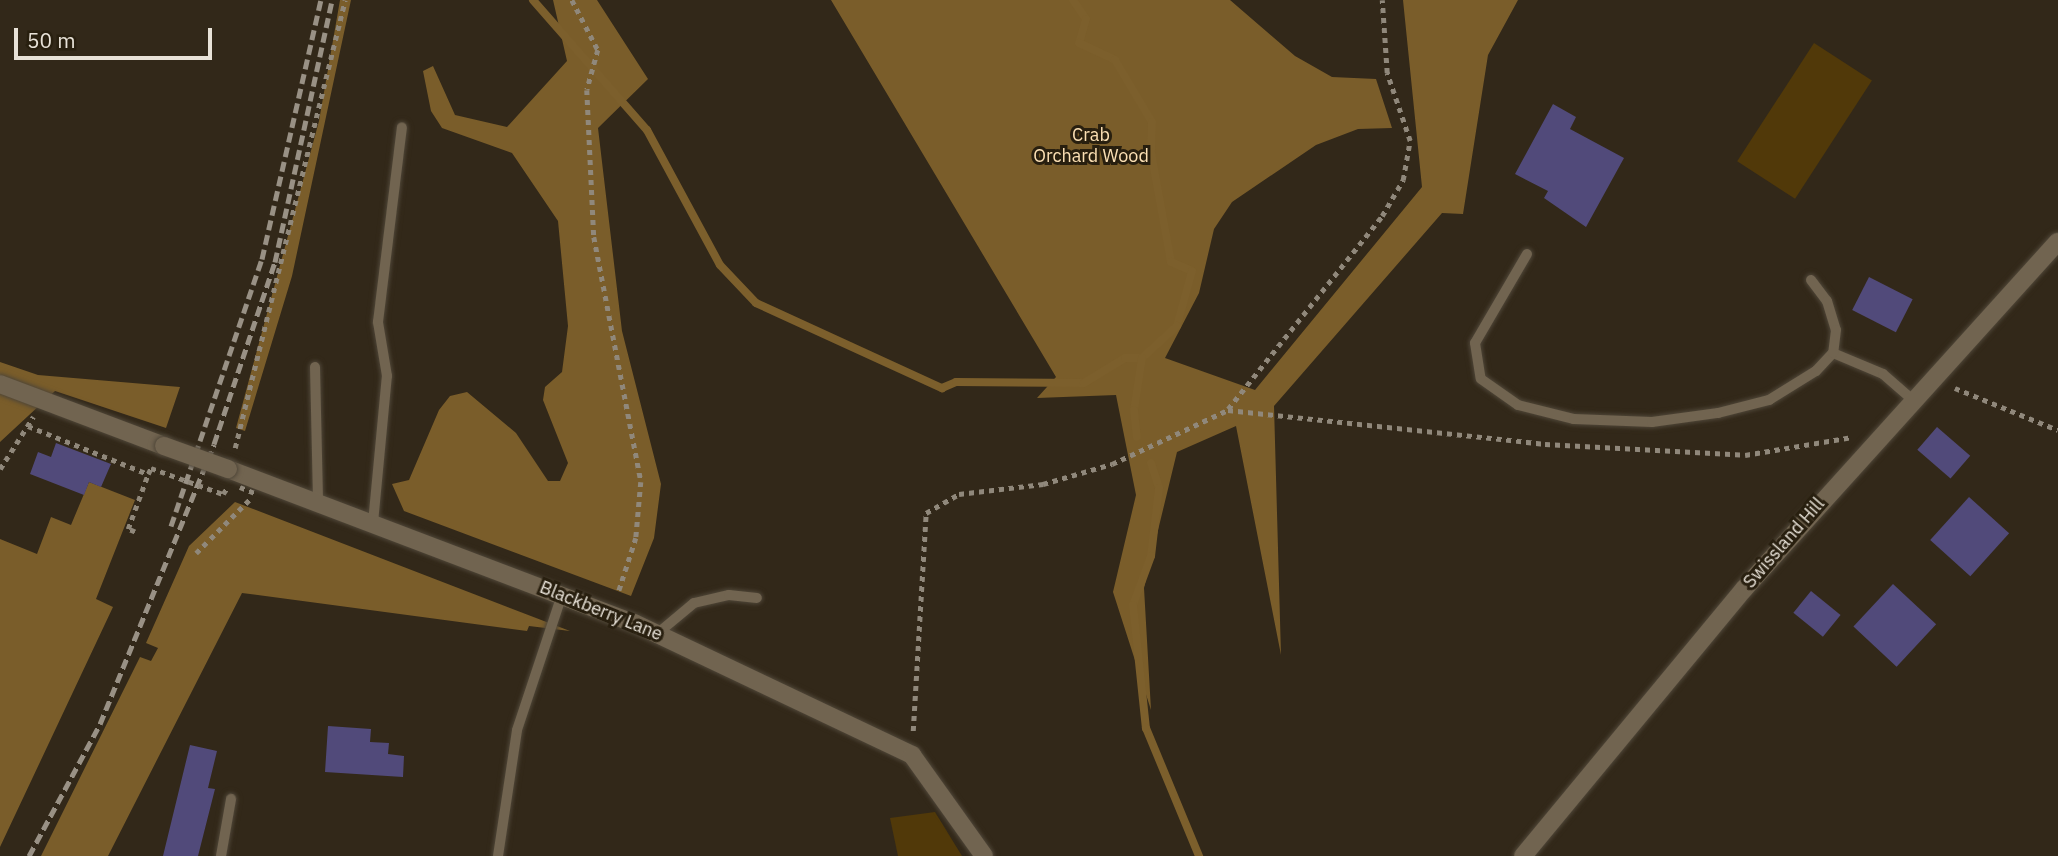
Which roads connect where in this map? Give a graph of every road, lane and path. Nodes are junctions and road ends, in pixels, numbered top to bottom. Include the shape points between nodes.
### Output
1 (345, 0) edge
2 (572, 0) edge
3 (1382, 0) edge
4 (402, 127) dead end
5 (2058, 242) edge
6 (1527, 254) dead end
7 (1811, 280) dead end
8 (1832, 353) junction
9 (316, 367) dead end
10 (1931, 379) junction
11 (0, 384) edge
12 (1912, 399) junction
13 (1228, 410) junction
14 (2058, 430) edge
15 (235, 447) dead end
16 (1868, 448) junction
17 (151, 468) dead end
18 (0, 469) edge
19 (148, 474) junction
20 (259, 487) junction
21 (318, 501) junction
22 (373, 523) junction
23 (135, 532) dead end
24 (196, 553) dead end
25 (562, 595) junction
26 (757, 598) dead end
27 (612, 614) junction
28 (658, 633) junction
29 (912, 755) junction
30 (231, 799) dead end
31 (220, 856) edge
32 (498, 856) edge
33 (984, 856) edge
34 (1523, 856) edge

1 - 15 path
2 - 27 path via 595,36 597,61 591,69 587,128 594,237 641,482 636,538
3 - 13 path via 1387,73 1410,141 1403,180 1382,216
4 - 22 lane via 378,322 387,376
5 - 10 street, Swissland Hill
6 - 8 lane via 1475,343 1481,379 1518,405 1587,420 1652,422 1718,412 1769,400 1816,371
7 - 8 lane via 1827,301 1836,330
8 - 12 lane via 1883,374
9 - 21 lane
10 - 12 street, Swissland Hill
10 - 14 path
11 - 20 street, Blackberry Lane, bridge
12 - 16 street, Swissland Hill
13 - 16 path via 1545,444 1745,455 1849,435
13 - 29 path via 1112,464 1043,484 959,494 926,513
16 - 34 street, Swissland Hill
17 - 19 path
18 - 19 path via 28,426
19 - 23 path via 128,529
20 - 21 street, Blackberry Lane
20 - 24 path
21 - 22 street, Blackberry Lane
22 - 25 street, Blackberry Lane
25 - 27 street, Blackberry Lane
25 - 32 lane via 517,730
26 - 28 lane via 729,595 694,603
27 - 28 street, Blackberry Lane
28 - 29 street, Blackberry Lane
29 - 33 street, Blackberry Lane
30 - 31 lane

